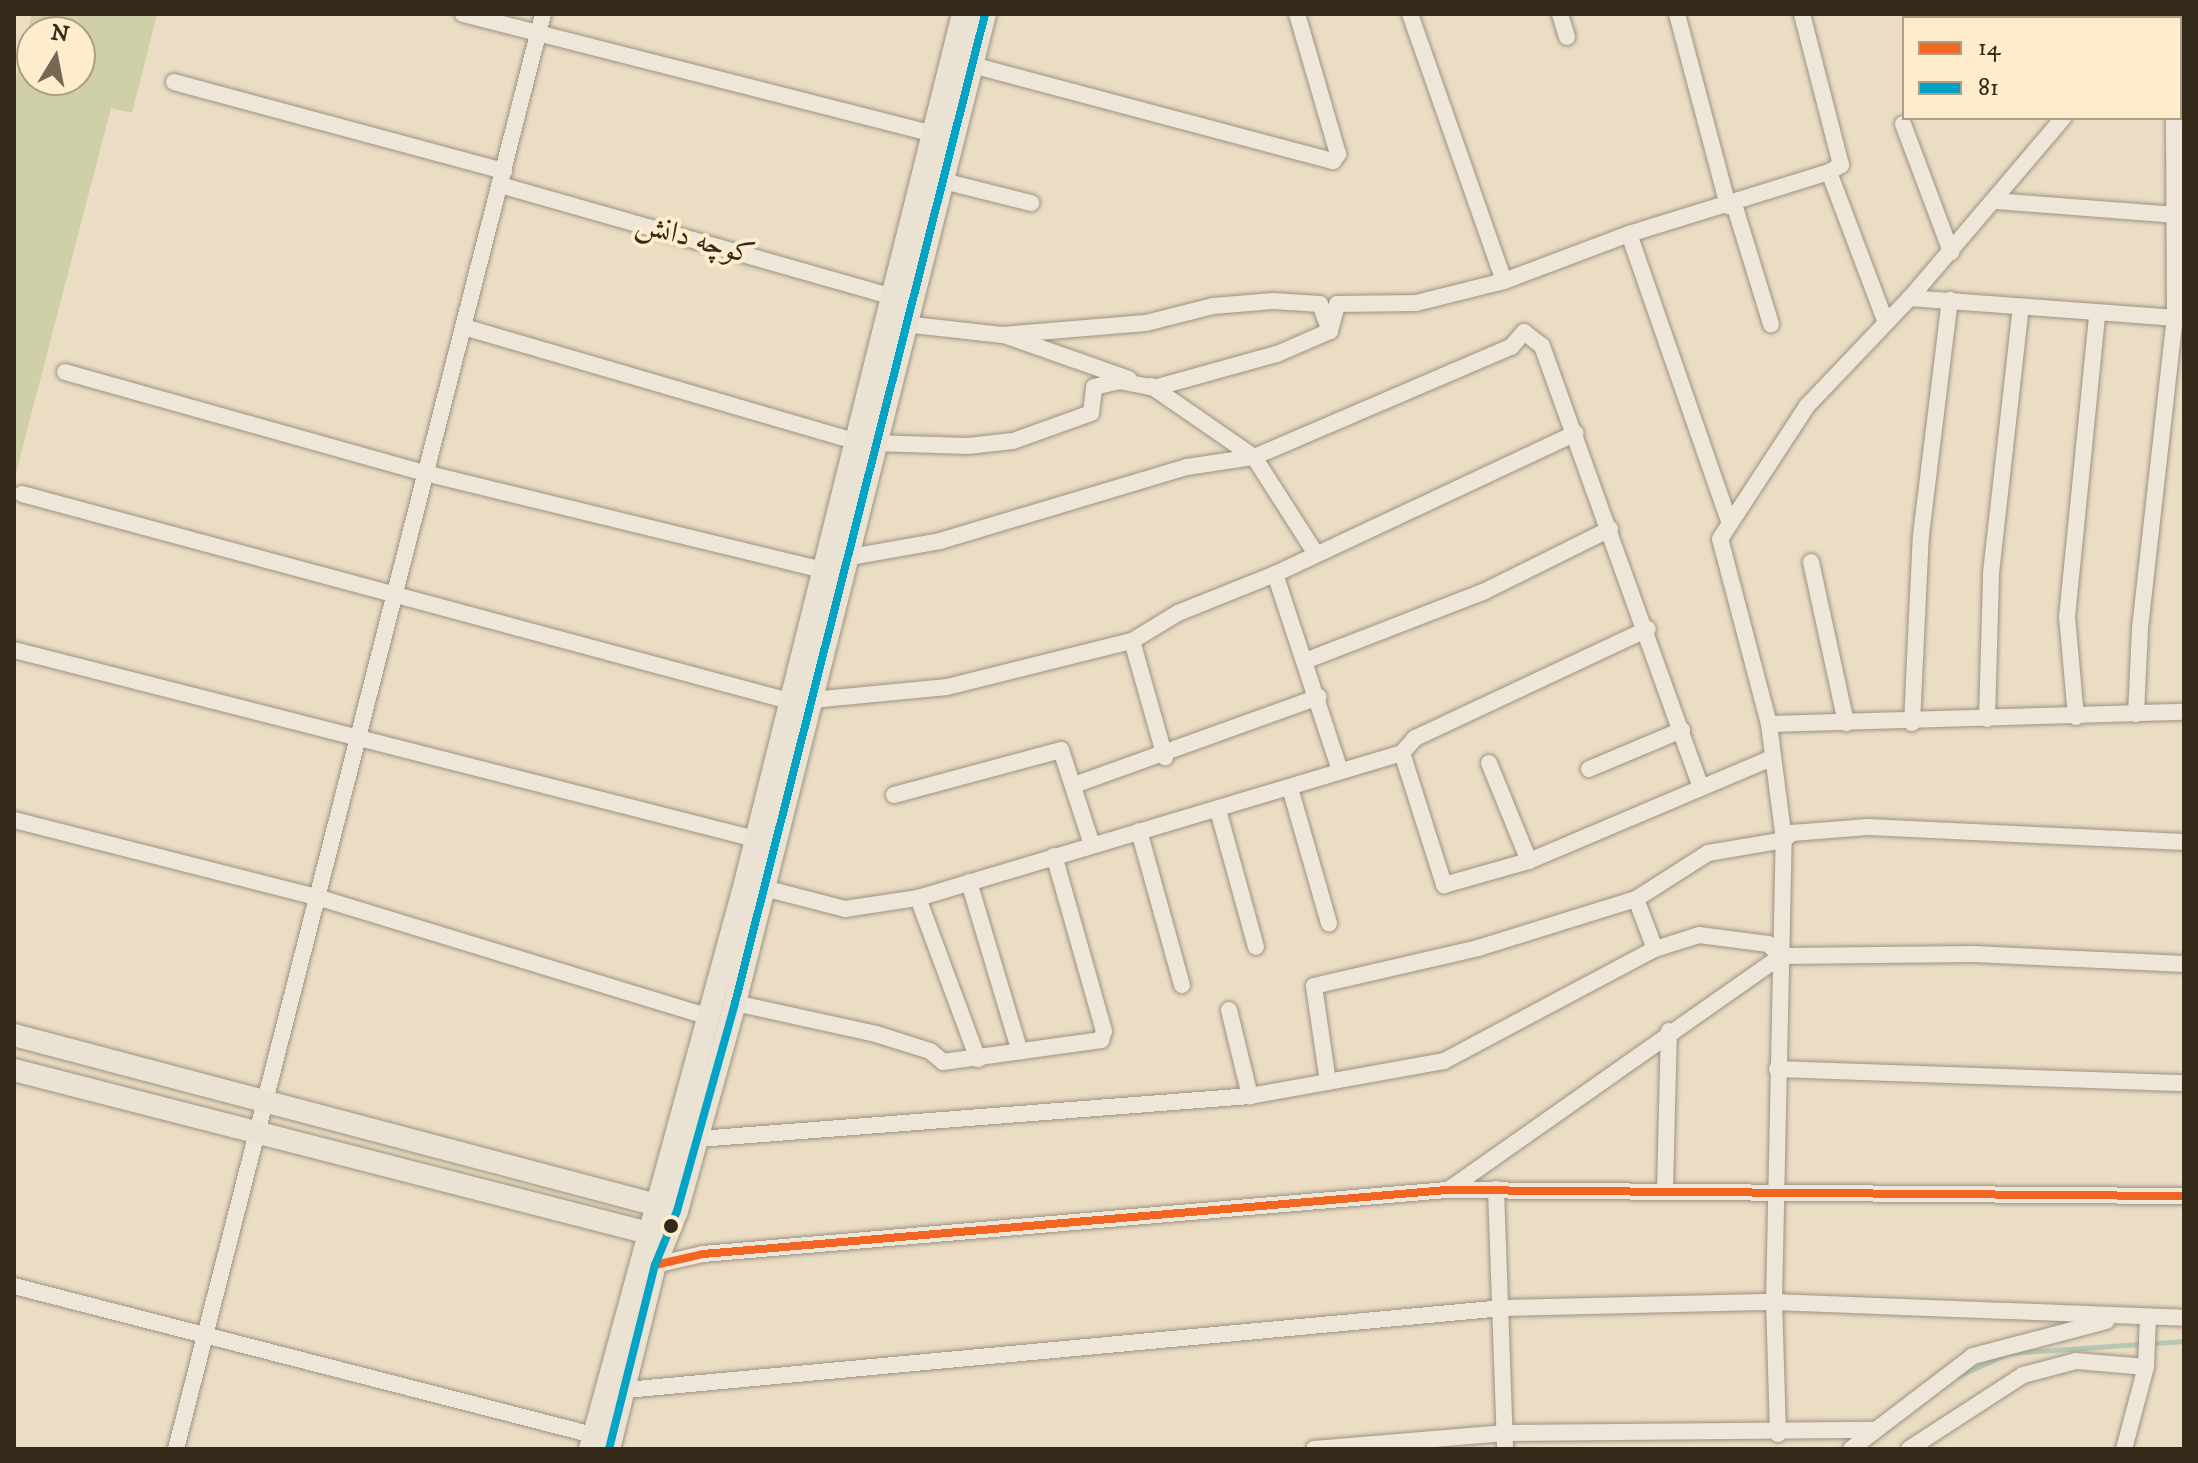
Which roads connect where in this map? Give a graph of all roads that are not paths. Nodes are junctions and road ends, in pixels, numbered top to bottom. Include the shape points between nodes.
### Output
1 (463, 14) edge
2 (543, 14) edge
3 (963, 14) edge
4 (985, 14) edge
5 (1297, 14) edge
6 (1410, 14) edge
7 (1560, 14) edge
8 (1677, 14) edge
9 (1802, 14) edge
10 (537, 34) junction
11 (1567, 37) dead end
12 (972, 65) junction
13 (174, 82) dead end
14 (2061, 120) edge
15 (2174, 120) edge
16 (1903, 124) dead end
17 (934, 134) junction
18 (1829, 172) junction
19 (502, 178) junction
20 (943, 181) junction
21 (1995, 201) junction
22 (1031, 203) dead end
23 (1731, 205) junction
24 (2178, 215) junction
25 (1629, 234) junction
26 (1951, 252) junction
27 (1504, 281) junction
28 (890, 296) junction
29 (1910, 298) junction
30 (1950, 300) junction
31 (2021, 307) junction
32 (2097, 315) junction
33 (2175, 318) junction
34 (1885, 320) junction
35 (904, 324) junction
36 (1771, 324) dead end
37 (464, 327) junction
38 (1330, 331) junction
39 (1002, 335) junction
40 (65, 372) dead end
41 (1154, 388) junction
42 (1576, 433) junction
43 (863, 442) junction
44 (1254, 457) junction
45 (425, 473) junction
46 (22, 494) dead end
47 (1730, 524) junction
48 (1610, 529) junction
49 (1316, 554) junction
50 (845, 558) junction
51 (1811, 562) dead end
52 (823, 570) junction
53 (1275, 574) junction
54 (397, 592) junction
55 (1648, 629) junction
56 (1132, 641) junction
57 (14, 650) edge
58 (1305, 661) junction
59 (1319, 697) junction
60 (812, 700) junction
61 (789, 701) junction
62 (2184, 712) edge
63 (2136, 714) junction
64 (2076, 717) junction
65 (1987, 719) junction
66 (1846, 723) junction
67 (1912, 723) junction
68 (1769, 724) junction
69 (1682, 730) junction
70 (361, 735) junction
71 (1402, 753) junction
72 (1165, 757) junction
73 (1772, 758) junction
74 (1489, 763) dead end
75 (1589, 769) dead end
76 (1340, 770) junction
77 (1074, 785) junction
78 (1700, 786) junction
79 (1290, 788) junction
80 (894, 795) dead end
81 (1218, 810) junction
82 (14, 820) edge
83 (1139, 831) junction
84 (755, 839) junction
85 (1784, 840) junction
86 (2184, 842) edge
87 (1092, 845) junction
88 (1054, 856) junction
89 (1529, 861) junction
90 (969, 882) junction
91 (764, 888) junction
92 (320, 898) junction
93 (918, 898) junction
94 (1636, 899) junction
95 (1329, 923) dead end
96 (1256, 947) dead end
97 (1655, 949) junction
98 (1781, 956) junction
99 (2184, 964) edge
100 (1182, 985) dead end
101 (735, 1003) junction
102 (1229, 1010) dead end
103 (707, 1016) junction
104 (1669, 1031) junction
105 (14, 1035) edge
106 (1020, 1052) junction
107 (978, 1059) junction
108 (1777, 1069) junction
109 (14, 1070) edge
110 (1328, 1082) junction
111 (2184, 1083) edge
112 (1250, 1096) junction
113 (268, 1103) junction
114 (260, 1134) junction
115 (699, 1139) junction
116 (1496, 1189) junction
117 (1446, 1190) junction
118 (1665, 1191) junction
119 (1779, 1192) junction
120 (2184, 1196) edge
121 (668, 1208) junction
122 (657, 1235) junction
123 (655, 1265) junction
124 (14, 1286) edge
125 (1774, 1302) junction
126 (1503, 1308) junction
127 (2127, 1316) junction
128 (2148, 1317) junction
129 (2184, 1318) edge
130 (207, 1335) junction
131 (2146, 1367) junction
132 (626, 1390) junction
133 (1876, 1430) junction
134 (1778, 1434) junction
135 (1505, 1441) edge
136 (597, 1444) edge
137 (176, 1449) edge
138 (1314, 1449) edge
139 (1851, 1449) edge
140 (1909, 1449) edge
141 (2124, 1449) edge

1 - 10 street
2 - 10 street
3 - 17 main road
4 - 12 main road
5 - 12 street via 1338,154 1333,161
6 - 27 street
7 - 11 street
8 - 23 street
9 - 18 street via 1841,165
10 - 17 street
10 - 19 street
12 - 20 main road
13 - 19 street, کوچه دانش
14 - 21 street
15 - 24 street
16 - 26 street
17 - 28 main road
18 - 23 street
18 - 34 street
19 - 28 street, کوچه دانش
19 - 37 street
20 - 22 street
20 - 35 main road
21 - 24 street
21 - 26 street
23 - 25 street
23 - 36 street
24 - 33 street
25 - 27 street
25 - 47 street
26 - 29 street
27 - 38 street via 1416,303 1337,304
28 - 43 main road
29 - 30 street
29 - 34 street
30 - 31 street
30 - 67 street via 1921,535
31 - 32 street
31 - 65 street via 1991,573
32 - 33 street
32 - 64 street via 2067,617
33 - 63 street via 2140,628
34 - 47 street via 1807,406
35 - 39 street
35 - 43 main road
37 - 43 street
37 - 45 street
38 - 39 street via 1320,304 1273,301 1213,306 1146,323
38 - 41 street via 1277,354
39 - 41 street
40 - 45 street
41 - 43 street via 1119,381 1094,387 1091,413 1013,441 968,446
41 - 44 street
42 - 44 street via 1542,346 1524,332 1511,347
42 - 48 street
42 - 49 street
43 - 50 main road
43 - 52 main road
44 - 49 street
44 - 50 street via 1187,467 940,541
45 - 52 street
45 - 54 street
46 - 54 street
47 - 68 street via 1720,539
48 - 55 street
48 - 58 street via 1483,592
49 - 53 street
50 - 60 main road
51 - 66 street
52 - 61 main road
53 - 56 street via 1178,613
53 - 58 street
54 - 61 street
54 - 70 street
55 - 69 street
55 - 71 street via 1415,738
56 - 60 street via 947,687
56 - 72 street
57 - 70 street
58 - 59 street
59 - 72 street
59 - 76 street
60 - 91 main road
61 - 84 main road
62 - 63 street
63 - 64 street
64 - 65 street
65 - 67 street
66 - 67 street
66 - 68 street
68 - 73 street
69 - 75 street
69 - 78 street
70 - 84 street
70 - 92 street
71 - 76 street
71 - 89 street via 1444,885
72 - 77 street
73 - 78 street
73 - 85 street
74 - 89 street
76 - 79 street
77 - 80 street via 1064,753 1053,749
77 - 87 street
78 - 89 street
79 - 81 street
79 - 95 street
81 - 83 street
81 - 96 street
82 - 92 street
83 - 87 street
83 - 100 street
84 - 103 main road
85 - 86 street via 1792,833 1868,827
85 - 94 street via 1708,853
85 - 98 street
87 - 88 street
88 - 90 street
88 - 106 street via 1104,1038
90 - 93 street
90 - 106 street
91 - 93 street via 845,909
91 - 101 main road
92 - 103 street
92 - 113 street
93 - 107 street
94 - 97 street
94 - 110 street via 1478,948 1314,986
97 - 98 street via 1699,935 1768,944
97 - 110 street via 1444,1061
98 - 99 street via 1974,954
98 - 104 street
98 - 108 street
101 - 107 street via 876,1034 930,1051 943,1062
101 - 115 main road
102 - 112 street
103 - 121 main road
104 - 117 street
104 - 118 street
105 - 113 main road
106 - 107 street
108 - 111 street
108 - 119 street
109 - 114 main road
110 - 112 street
112 - 115 street
113 - 114 street
113 - 121 main road
114 - 122 main road
114 - 130 street
115 - 121 main road
116 - 117 street
116 - 118 street
116 - 126 street
117 - 123 street via 703,1254
118 - 119 street
119 - 120 street
119 - 125 street
121 - 122 main road
122 - 123 main road
122 - 136 main road
123 - 132 main road
124 - 130 street
125 - 126 street
125 - 127 street
125 - 134 street
126 - 132 street
126 - 135 street
127 - 128 street
127 - 133 street via 1973,1356
128 - 129 street
128 - 131 street
130 - 136 street
130 - 137 street
131 - 140 street via 2076,1361 2023,1375
131 - 141 street
132 - 136 main road
133 - 134 street via 1814,1428
133 - 139 street
134 - 135 street
135 - 138 street

